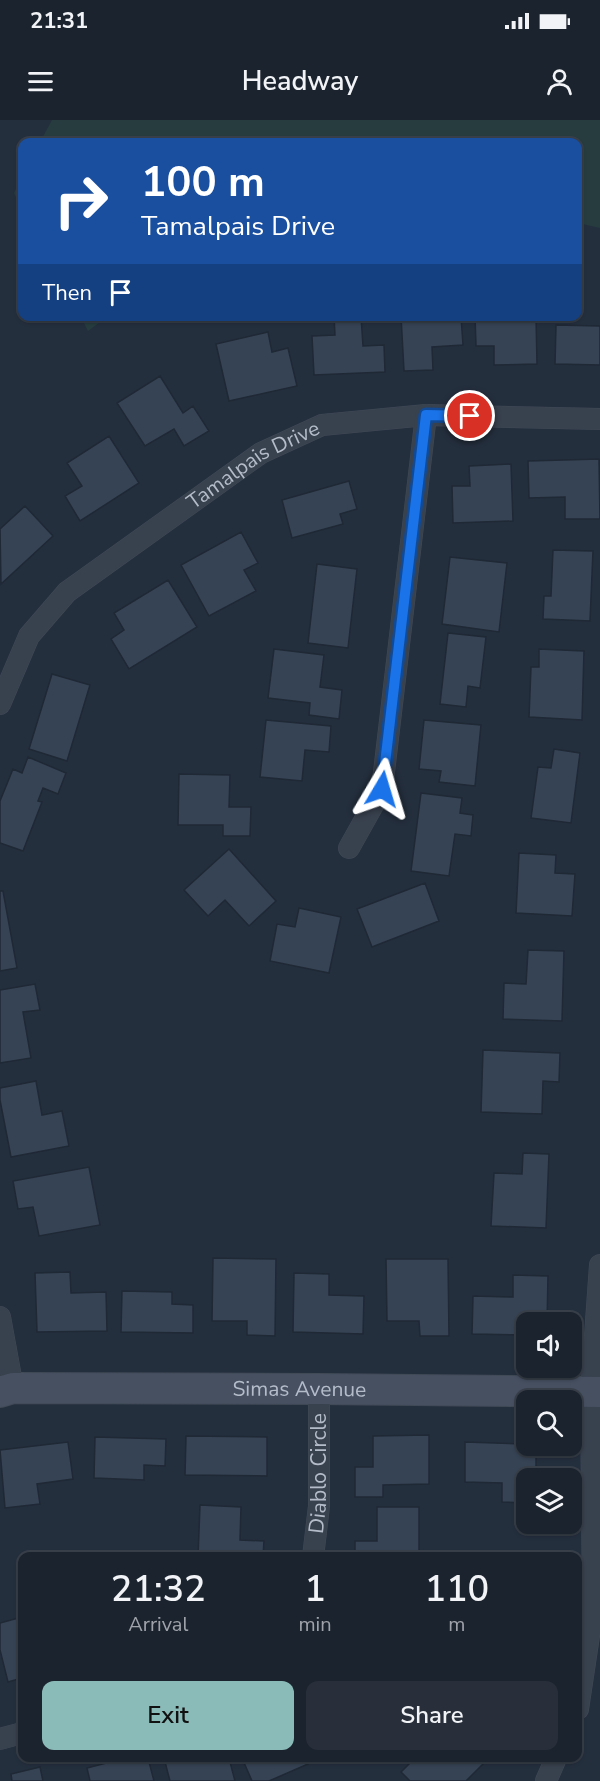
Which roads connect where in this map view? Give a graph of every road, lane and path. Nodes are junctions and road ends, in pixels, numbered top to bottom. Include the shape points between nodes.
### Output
1 (426, 415) junction
2 (600, 420) edge
3 (0, 704) edge
4 (349, 848) dead end
5 (600, 1265) edge
6 (0, 1317) edge
7 (319, 1389) junction
8 (6, 1390) edge
9 (595, 1392) edge
10 (314, 1552) edge
11 (582, 1682) edge
12 (18, 1734) edge
13 (0, 1739) edge
14 (554, 1762) edge
15 (546, 1781) edge

1 - 2 street, Tamalpais Drive
1 - 3 street, Tamalpais Drive via 322,425 261,453 67,592 29,636
1 - 4 street via 382,789
5 - 9 street
6 - 8 street
7 - 8 street, Simas Avenue
7 - 9 street, Simas Avenue
7 - 10 street, Diablo Circle via 319,1506
9 - 11 street via 593,1610
12 - 13 street
14 - 15 street

